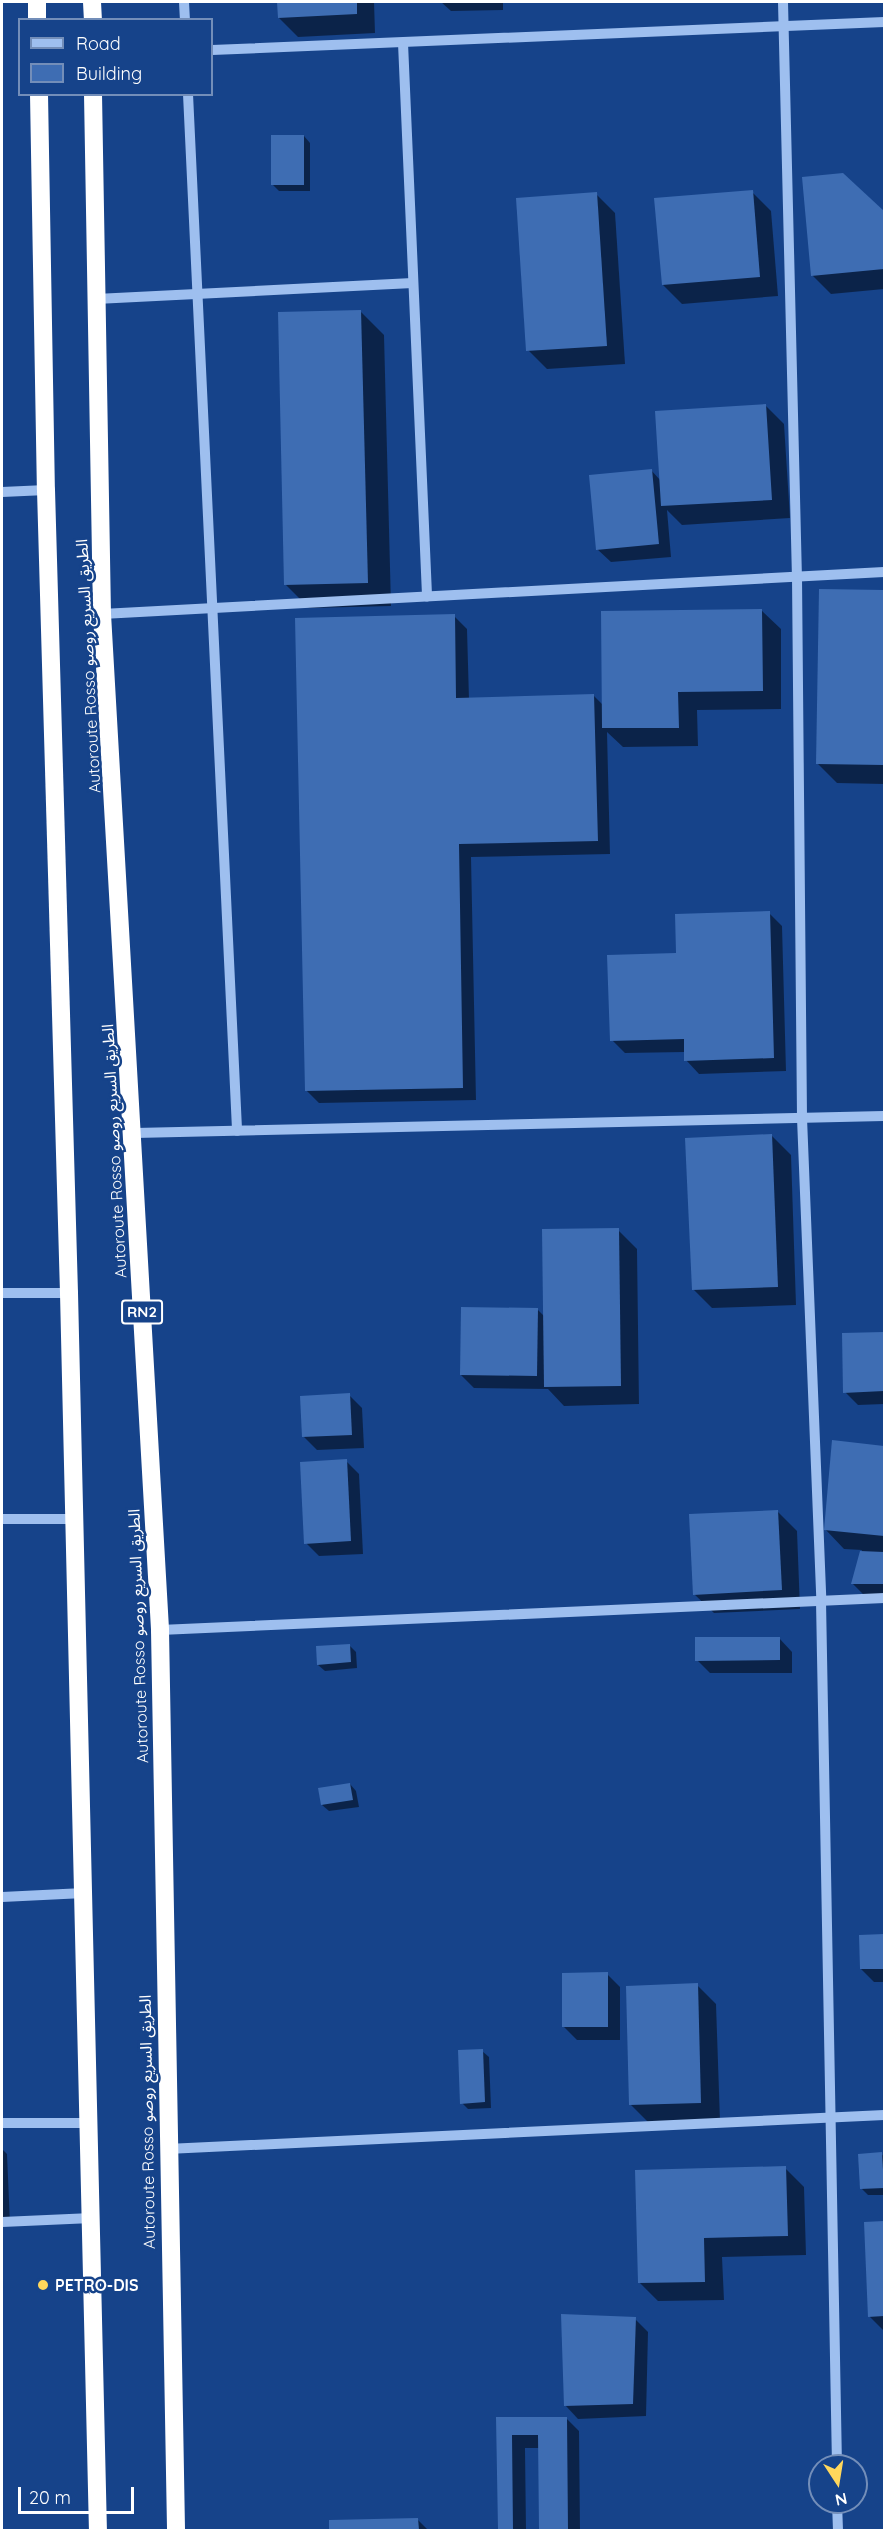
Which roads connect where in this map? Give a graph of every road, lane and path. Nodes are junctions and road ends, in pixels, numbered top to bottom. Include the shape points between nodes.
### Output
1 (37, 2) edge
2 (92, 2) edge
3 (184, 2) edge
4 (783, 2) edge
5 (37, 18) edge
6 (93, 18) edge
7 (185, 18) edge
8 (885, 22) edge
9 (784, 26) junction
10 (403, 43) junction
11 (213, 50) edge
12 (39, 96) edge
13 (93, 96) edge
14 (188, 96) edge
15 (414, 283) junction
16 (197, 294) junction
17 (96, 299) junction
18 (46, 490) junction
19 (2, 492) edge
20 (885, 572) edge
21 (796, 577) junction
22 (427, 597) junction
23 (213, 608) junction
24 (102, 614) junction
25 (885, 1116) edge
26 (802, 1118) junction
27 (237, 1131) junction
28 (135, 1134) junction
29 (2, 1293) edge
30 (69, 1293) junction
31 (2, 1519) edge
32 (74, 1519) junction
33 (885, 1598) edge
34 (821, 1601) junction
35 (160, 1630) junction
36 (84, 1893) junction
37 (2, 1897) edge
38 (885, 2115) edge
39 (830, 2118) junction
40 (2, 2123) edge
41 (90, 2123) junction
42 (167, 2149) junction
43 (92, 2218) junction
44 (2, 2222) edge
45 (837, 2454) edge
46 (837, 2514) edge
47 (98, 2530) edge
48 (176, 2530) edge
49 (838, 2530) edge

1 - 5 highway
2 - 6 highway
3 - 7 street
4 - 9 street
8 - 9 street
9 - 10 street
9 - 21 street
10 - 11 street
10 - 15 street
12 - 18 highway, Autoroute Rosso الطريق السريع روصو
13 - 17 highway, Autoroute Rosso الطريق السريع روصو / RN2
14 - 16 street
15 - 16 street
15 - 22 street
16 - 17 street
16 - 23 street
17 - 24 highway, Autoroute Rosso الطريق السريع روصو / RN2
18 - 19 street
18 - 30 highway, Autoroute Rosso الطريق السريع روصو
20 - 21 street
21 - 22 street
21 - 26 street
22 - 23 street
23 - 24 street
23 - 27 street
24 - 28 highway, Autoroute Rosso الطريق السريع روصو / RN2
25 - 26 street
26 - 27 street
26 - 34 street
27 - 28 street
28 - 35 highway, Autoroute Rosso الطريق السريع روصو / RN2
29 - 30 street
30 - 32 highway, Autoroute Rosso الطريق السريع روصو
31 - 32 street
32 - 36 highway, Autoroute Rosso الطريق السريع روصو
33 - 34 street
34 - 35 street
34 - 39 street
35 - 42 highway, Autoroute Rosso الطريق السريع روصو / RN2
36 - 37 street
36 - 41 highway, Autoroute Rosso الطريق السريع روصو
38 - 39 street
39 - 42 street
39 - 45 street
40 - 41 street
41 - 43 highway, Autoroute Rosso الطريق السريع روصو
42 - 48 highway, Autoroute Rosso الطريق السريع روصو / RN2
43 - 44 street
43 - 47 highway, Autoroute Rosso الطريق السريع روصو
46 - 49 street

